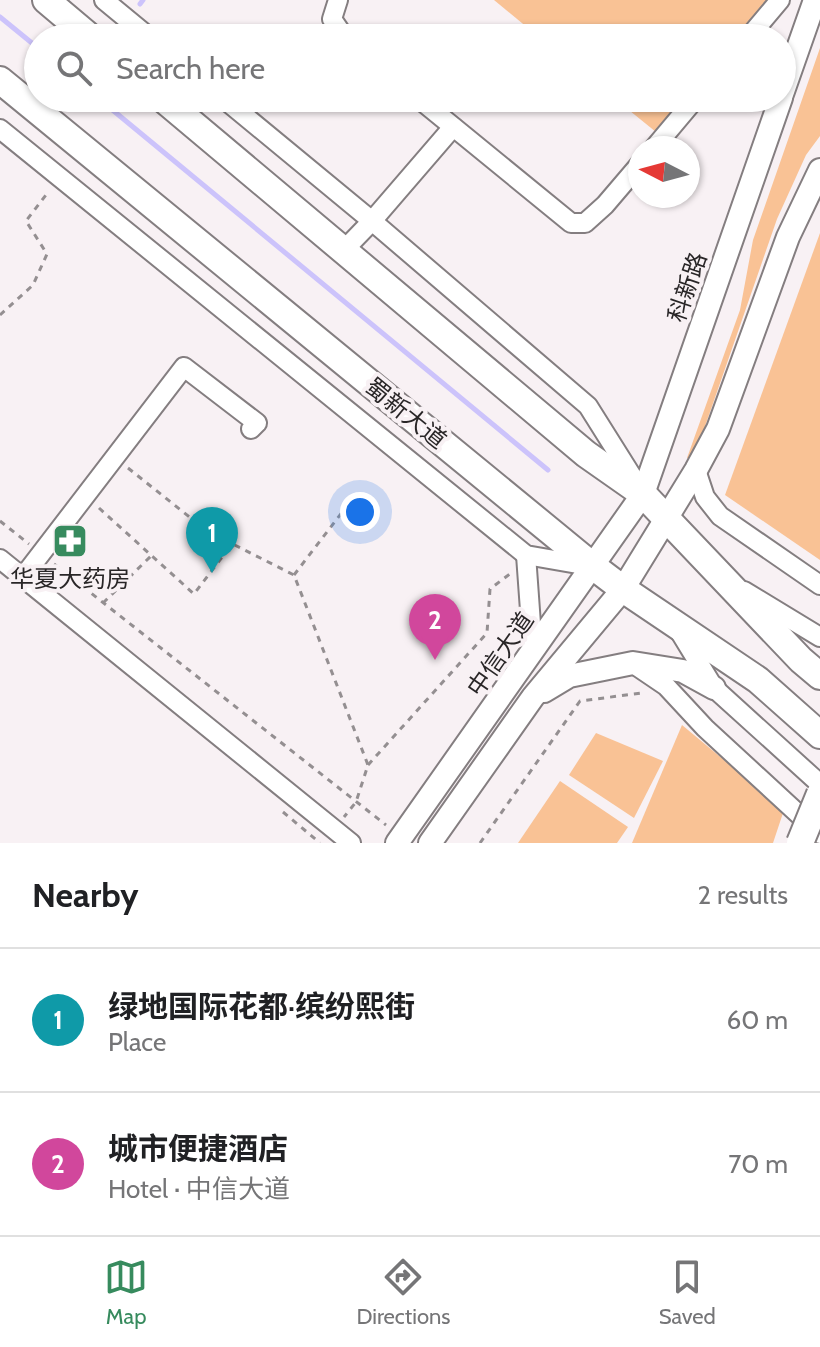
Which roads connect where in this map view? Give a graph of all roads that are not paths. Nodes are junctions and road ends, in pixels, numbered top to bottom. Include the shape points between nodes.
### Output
1 (46, 0) edge
2 (104, 0) edge
3 (338, 0) edge
4 (780, 0) edge
5 (815, 0) edge
6 (74, 24) edge
7 (133, 24) edge
8 (335, 24) edge
9 (760, 24) edge
10 (796, 54) edge
11 (0, 80) edge
12 (24, 100) edge
13 (39, 112) edge
14 (179, 112) edge
15 (240, 112) edge
16 (435, 112) edge
17 (684, 112) edge
18 (775, 112) edge
19 (453, 127) junction
20 (0, 129) edge
21 (664, 136) edge
22 (820, 170) edge
23 (628, 178) edge
24 (372, 221) junction
25 (343, 251) junction
26 (251, 429) dead end
27 (696, 470) junction
28 (643, 494) junction
29 (668, 520) junction
30 (0, 559) edge
31 (523, 560) junction
32 (594, 567) junction
33 (23, 577) junction
34 (723, 579) junction
35 (820, 585) edge
36 (623, 589) junction
37 (675, 624) junction
38 (820, 637) edge
39 (533, 652) junction
40 (633, 663) junction
41 (820, 676) edge
42 (714, 688) junction
43 (533, 697) junction
44 (820, 735) edge
45 (820, 784) edge
46 (820, 794) edge
47 (391, 834) edge
48 (820, 834) edge
49 (351, 843) edge
50 (430, 843) edge
51 (800, 843) edge

1 - 6 highway
2 - 7 street
3 - 8 street
4 - 9 street
5 - 10 main road, 科新路
11 - 12 highway, 蜀新大道
13 - 32 highway, 蜀新大道
14 - 25 highway
15 - 24 street
16 - 19 street
17 - 21 street
18 - 28 main road, 科新路
19 - 23 street via 571,223 585,223
19 - 24 street
20 - 31 street
22 - 27 main road via 788,237 718,429
24 - 25 street
24 - 28 street via 588,406
25 - 28 highway via 586,454
26 - 33 street via 257,423 184,367
27 - 29 main road
27 - 35 street via 705,497 720,516
28 - 29 highway
28 - 32 main road, 中信大道
29 - 34 highway
29 - 36 main road
30 - 33 street
31 - 32 street
31 - 39 street
32 - 36 highway, 蜀新大道
32 - 39 main road, 中信大道
33 - 49 street
34 - 38 street
34 - 41 highway
36 - 37 highway, 蜀新大道
36 - 43 main road
37 - 42 street
37 - 44 highway, 蜀新大道 via 758,680
39 - 47 main road, 中信大道
40 - 42 main road via 683,671
40 - 43 main road via 569,676
40 - 48 street via 666,686
42 - 45 street
43 - 50 main road
46 - 51 highway, bridge

